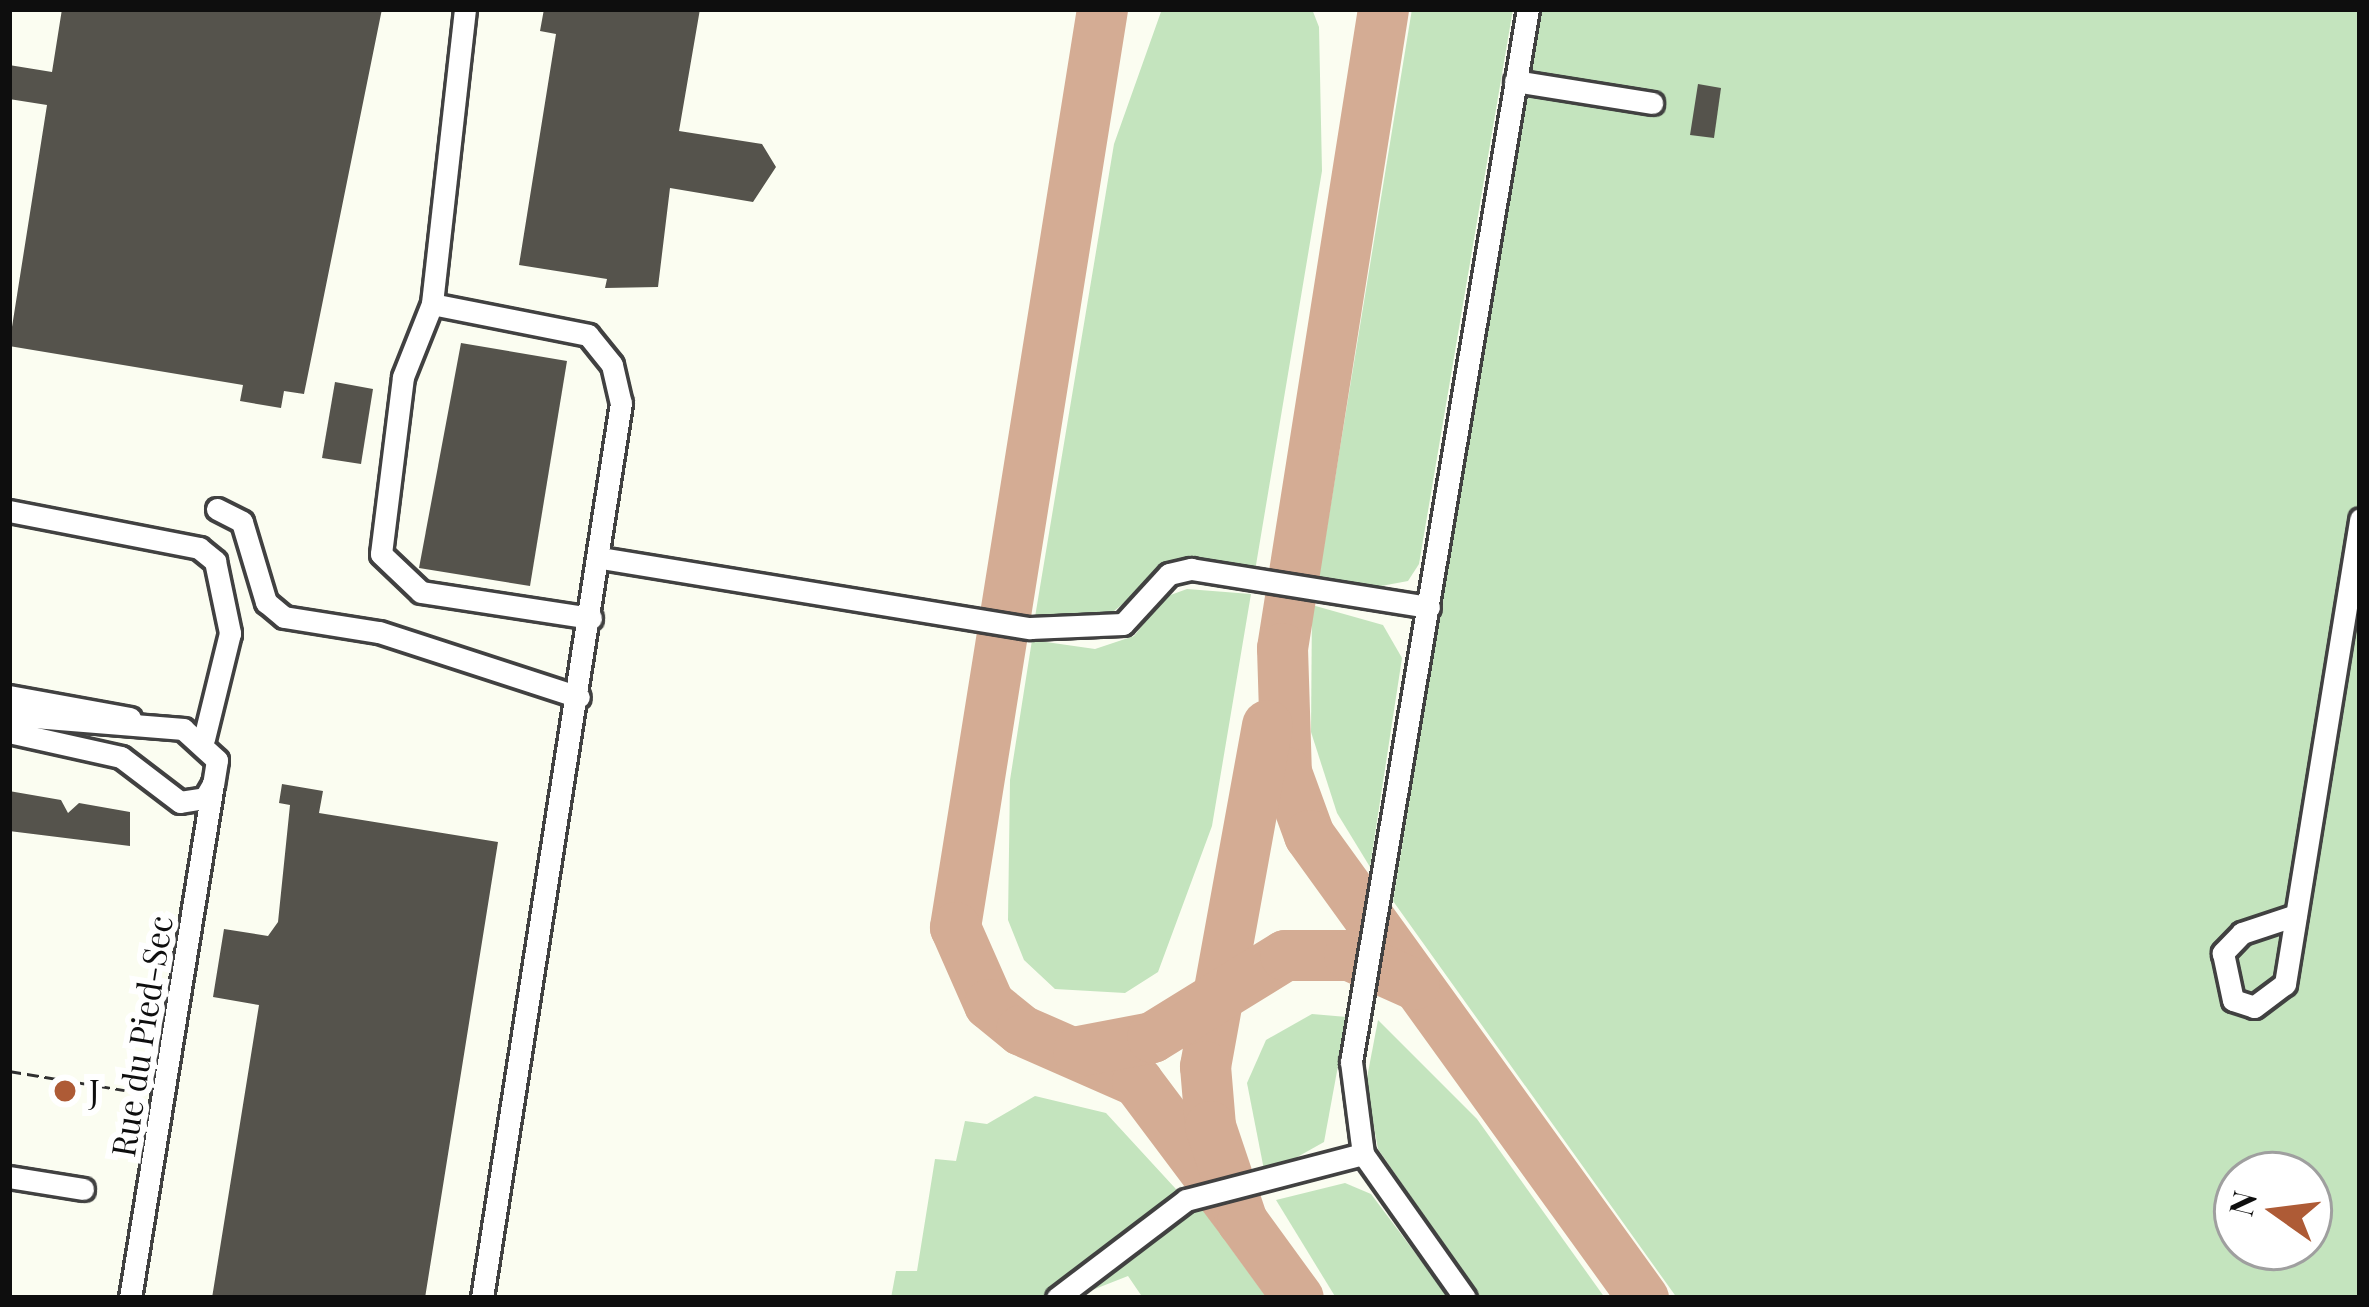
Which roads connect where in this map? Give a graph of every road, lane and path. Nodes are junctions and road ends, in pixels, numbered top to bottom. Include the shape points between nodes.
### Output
1 (465, 9) edge
2 (1528, 9) edge
3 (1515, 81) junction
4 (1652, 103) dead end
5 (433, 304) junction
6 (217, 509) dead end
7 (9, 511) edge
8 (2360, 519) edge
9 (601, 558) junction
10 (1429, 607) junction
11 (591, 618) junction
12 (9, 696) edge
13 (579, 697) junction
14 (9, 715) edge
15 (9, 732) edge
16 (194, 734) junction
17 (213, 784) junction
18 (2296, 915) junction
19 (9, 1070) edge
20 (124, 1090) dead end
21 (1363, 1154) junction
22 (9, 1177) edge
23 (83, 1189) dead end
24 (130, 1298) edge
25 (482, 1298) edge
26 (1057, 1298) edge
27 (1465, 1298) edge

1 - 5 street
2 - 3 street
3 - 4 street
3 - 10 street
5 - 9 street via 551,322 588,335 613,365 619,446
5 - 11 street via 403,376 381,554 421,592
6 - 13 street via 242,523 266,602 284,617 379,632
7 - 16 street via 199,548 215,561 230,633
8 - 18 street
9 - 10 street via 1030,628 1124,624 1169,574 1191,569
9 - 11 street
10 - 21 street via 1351,1062
11 - 13 street
12 - 16 street
13 - 25 street
14 - 16 street
15 - 17 street via 121,757 180,802 206,798
16 - 17 street via 217,760
17 - 24 street, Rue du Pied-Sec
18 - 18 street via 2285,984 2254,1007 2233,1000 2222,988 2223,953 2242,933
19 - 20 path
21 - 26 street via 1186,1200
21 - 27 street
22 - 23 street

